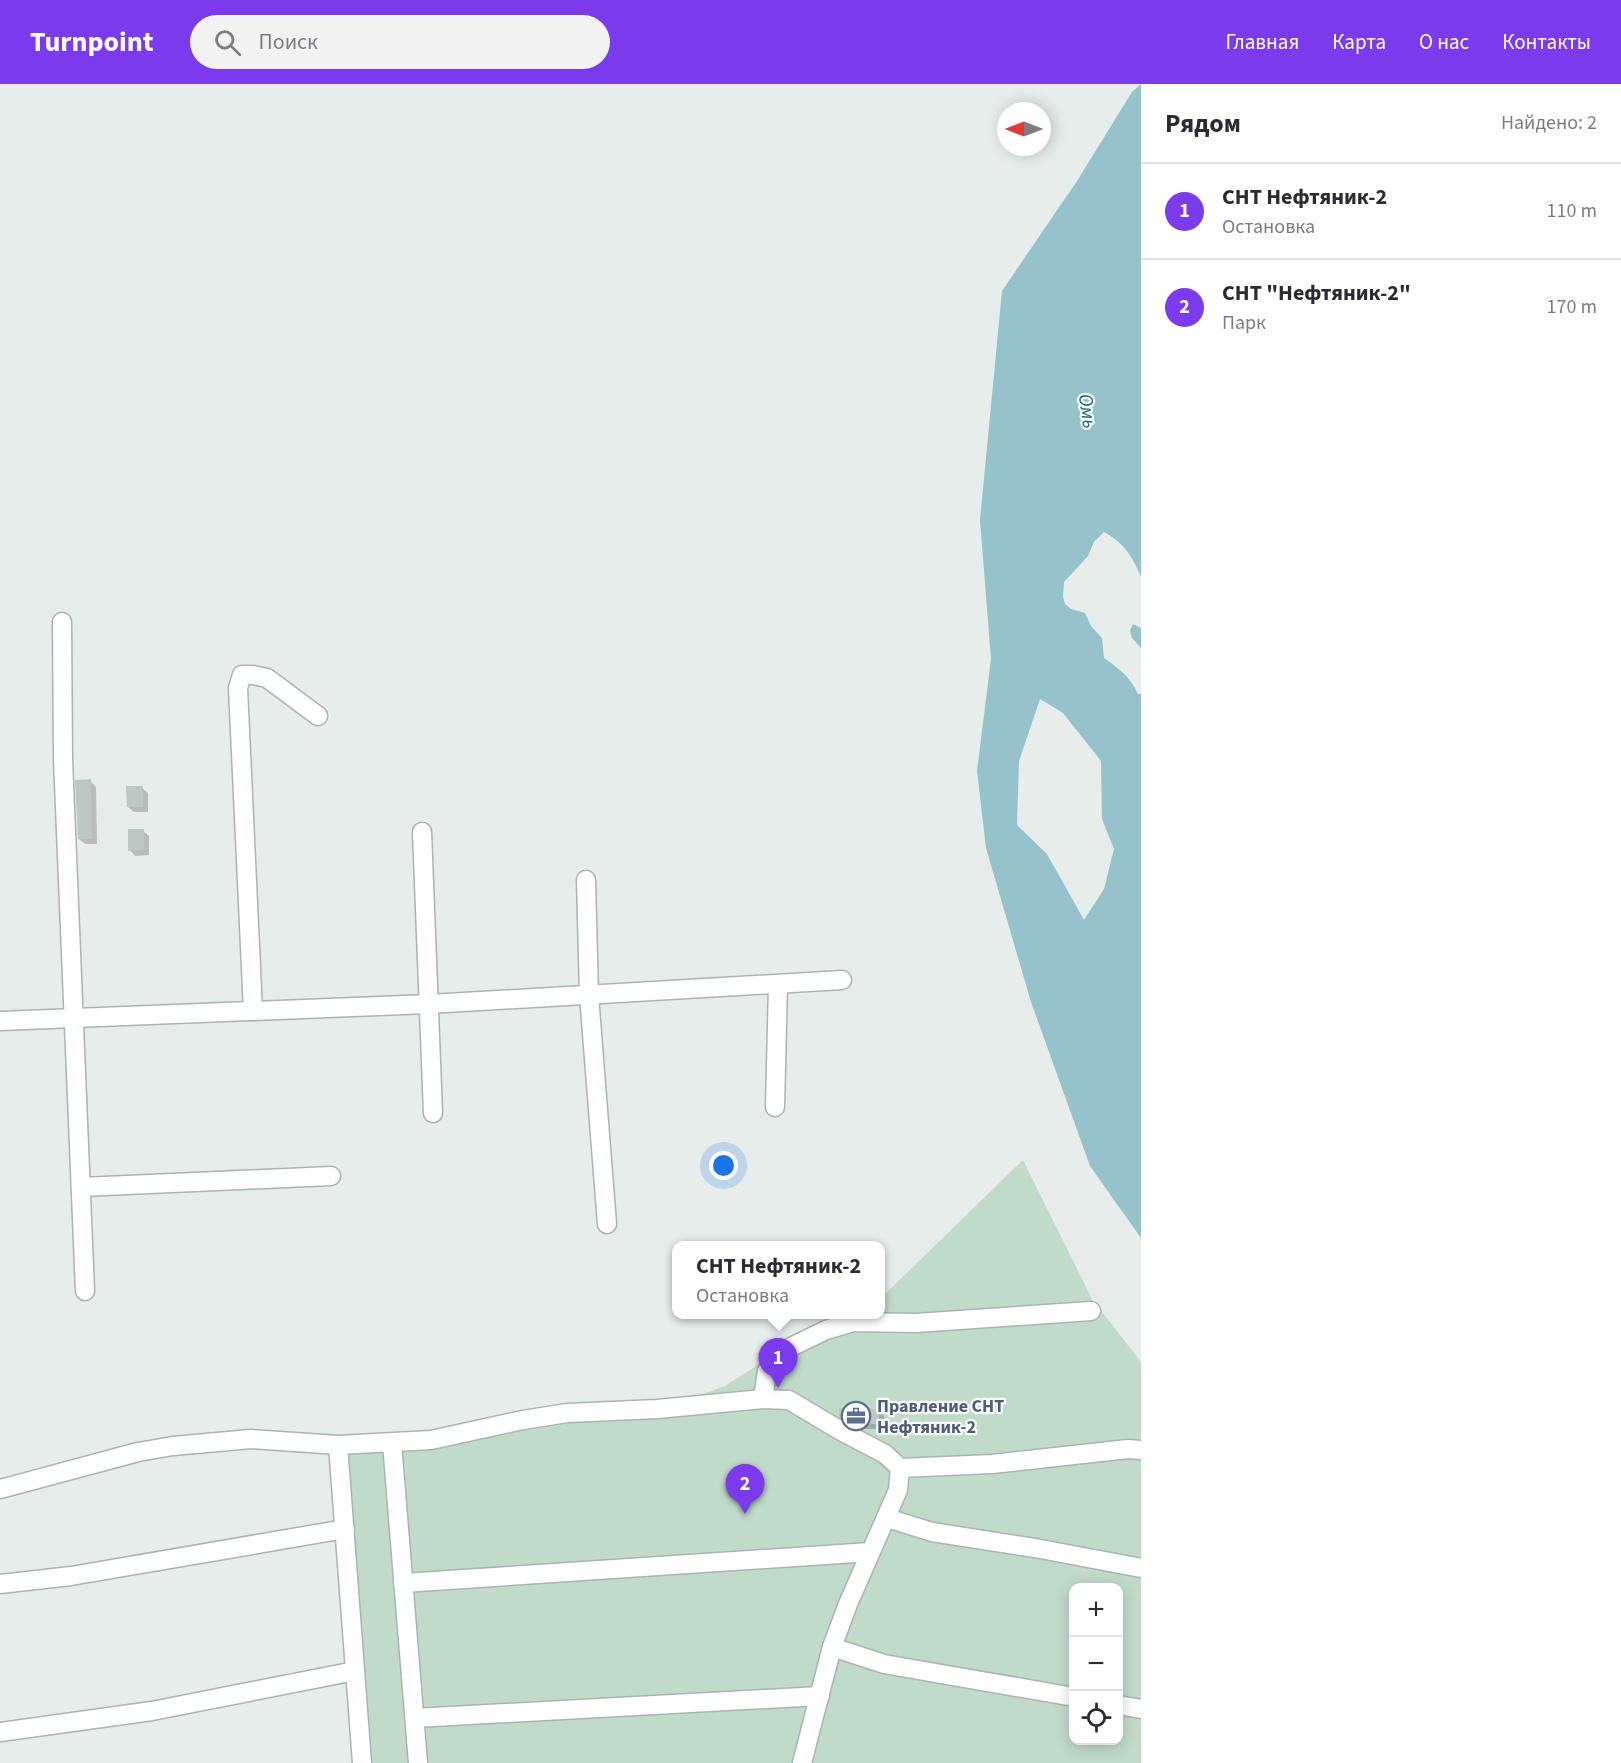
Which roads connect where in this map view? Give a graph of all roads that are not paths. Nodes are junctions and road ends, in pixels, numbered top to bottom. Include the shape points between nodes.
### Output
1 (62, 622) dead end
2 (318, 716) dead end
3 (422, 832) dead end
4 (586, 880) dead end
5 (842, 980) dead end
6 (778, 985) junction
7 (589, 995) junction
8 (429, 1004) junction
9 (253, 1011) junction
10 (74, 1017) junction
11 (0, 1021) edge
12 (775, 1107) dead end
13 (433, 1113) dead end
14 (331, 1176) dead end
15 (82, 1187) junction
16 (607, 1224) dead end
17 (85, 1291) dead end
18 (1091, 1311) dead end
19 (763, 1399) junction
20 (392, 1443) junction
21 (338, 1445) junction
22 (1141, 1450) edge
23 (900, 1468) junction
24 (0, 1489) edge
25 (887, 1518) junction
26 (345, 1529) junction
27 (870, 1552) junction
28 (1141, 1568) edge
29 (403, 1583) junction
30 (0, 1584) edge
31 (832, 1647) junction
32 (355, 1671) junction
33 (820, 1696) junction
34 (1069, 1696) edge
35 (1123, 1706) edge
36 (1141, 1709) edge
37 (415, 1718) junction
38 (0, 1732) edge
39 (362, 1763) edge
40 (418, 1763) edge
41 (802, 1763) edge

1 - 10 street via 63,759
2 - 9 street via 267,678 242,675 238,688
3 - 8 street
4 - 7 street
5 - 6 street
6 - 7 street
6 - 12 street
7 - 8 street
7 - 16 street
8 - 9 street
8 - 13 street
9 - 10 street
10 - 11 street
10 - 15 street
14 - 15 street
15 - 17 street
18 - 19 street via 916,1323 853,1322 826,1330 773,1359
19 - 20 street via 567,1413 432,1440
19 - 23 street via 789,1400 885,1454
20 - 21 street
20 - 29 street
21 - 24 street via 251,1439 172,1446
21 - 26 street
22 - 23 street
23 - 25 street via 898,1490
25 - 27 street
25 - 28 street via 932,1532
26 - 30 street via 71,1576
26 - 32 street
27 - 29 street
27 - 31 street
29 - 37 street
31 - 33 street
31 - 34 street via 884,1664
32 - 38 street via 152,1711
32 - 39 street
33 - 37 street
33 - 41 street
35 - 36 street
37 - 40 street

